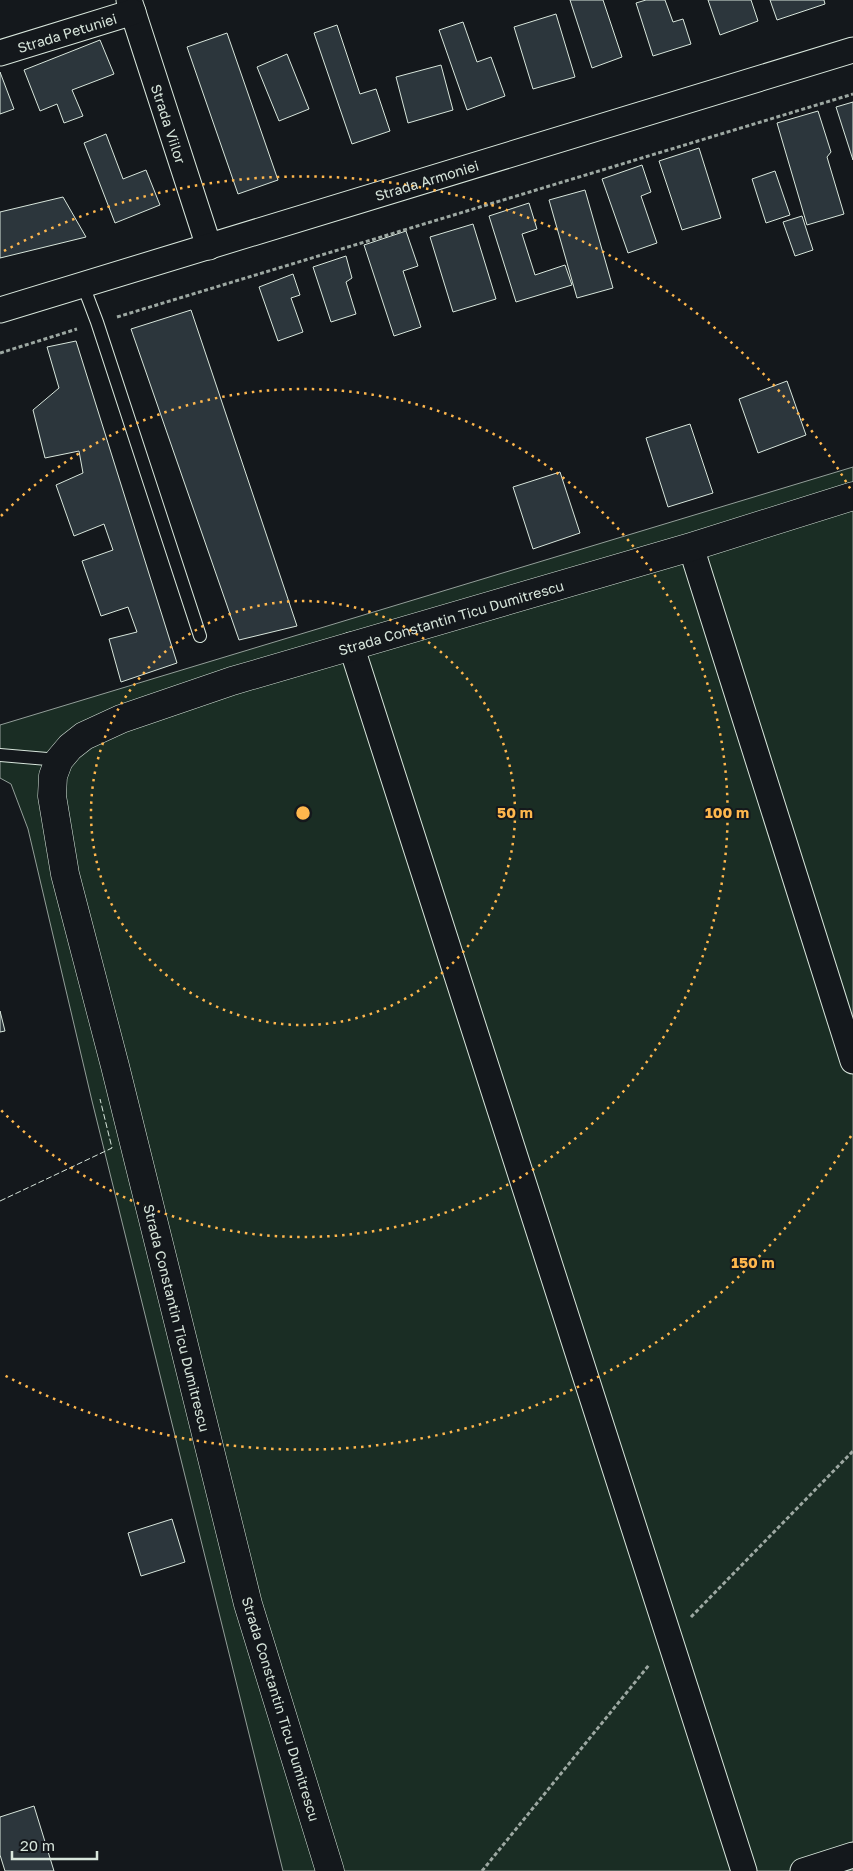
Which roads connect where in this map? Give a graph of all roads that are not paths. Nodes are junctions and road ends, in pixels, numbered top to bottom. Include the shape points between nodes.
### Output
1 (131, 6) edge
2 (853, 50) edge
3 (0, 53) edge
4 (209, 247) junction
5 (83, 285) junction
6 (0, 310) edge
7 (853, 496) edge
8 (691, 547) junction
9 (200, 636) dead end
10 (351, 645) junction
11 (0, 755) edge
12 (59, 760) junction
13 (853, 1062) edge
14 (853, 1855) edge
15 (330, 1871) edge
16 (744, 1871) edge
17 (803, 1871) edge

1 - 3 street, Strada Petuniei
1 - 4 street, Strada Viilor
2 - 4 street, Strada Armoniei
4 - 5 street, Strada Armoniei
5 - 6 street, Strada Armoniei
5 - 9 lane
7 - 8 street, Strada Constantin Ticu Dumitrescu
8 - 10 street, Strada Constantin Ticu Dumitrescu
8 - 13 street
10 - 12 street, Strada Constantin Ticu Dumitrescu via 121,719 84,736
10 - 16 street
11 - 12 lane
12 - 15 street, Strada Constantin Ticu Dumitrescu via 53,776 52,796 65,874 248,1604
14 - 17 street

